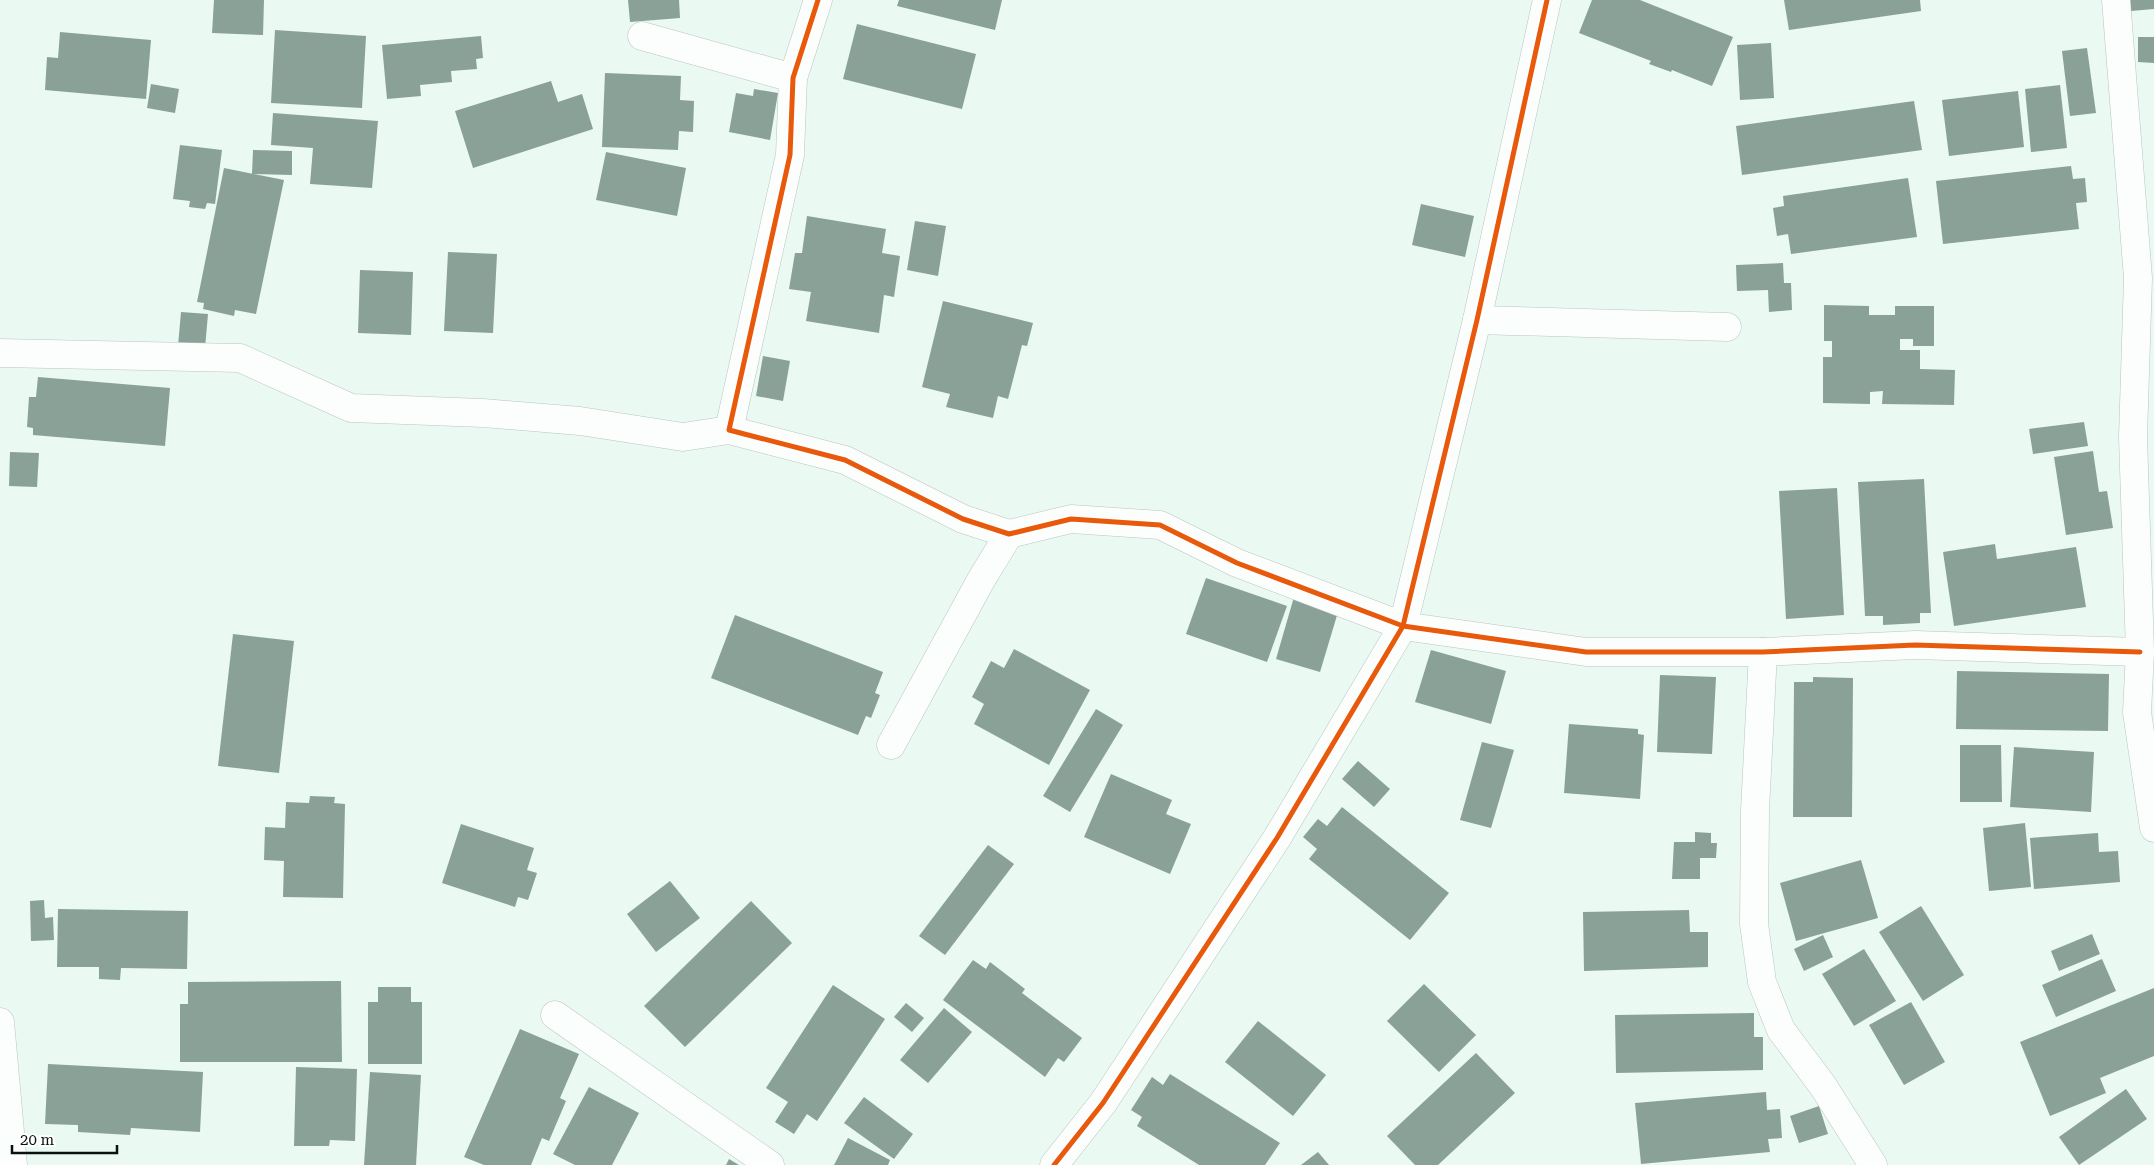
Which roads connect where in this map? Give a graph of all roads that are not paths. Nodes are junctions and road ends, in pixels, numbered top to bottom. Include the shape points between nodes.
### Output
1 (818, 0) edge
2 (1548, 0) edge
3 (2116, 0) edge
4 (642, 36) dead end
5 (793, 78) junction
6 (1477, 320) junction
7 (1727, 327) dead end
8 (0, 353) edge
9 (729, 430) junction
10 (2144, 437) edge
11 (1009, 534) junction
12 (1403, 626) junction
13 (1763, 652) junction
14 (2140, 652) junction
15 (891, 745) dead end
16 (2154, 828) edge
17 (555, 1015) dead end
18 (0, 1022) edge
19 (13, 1165) edge
20 (770, 1165) edge
21 (1054, 1165) edge
22 (1873, 1165) edge

1 - 5 street
2 - 6 street
3 - 10 street via 2138,278
4 - 5 street
5 - 9 street via 790,155
6 - 7 street
6 - 12 street
8 - 9 street via 240,358 351,408 483,413 683,437
9 - 11 street via 845,460 963,519
10 - 14 street
11 - 12 street via 1071,519 1160,525 1237,563
11 - 15 street
12 - 13 street via 1586,652
12 - 21 street via 1277,838 1103,1103
13 - 14 street via 1915,645
13 - 22 street via 1755,811 1754,924 1762,982 1781,1030 1823,1086
14 - 16 street via 2137,712
17 - 20 street
18 - 19 street

